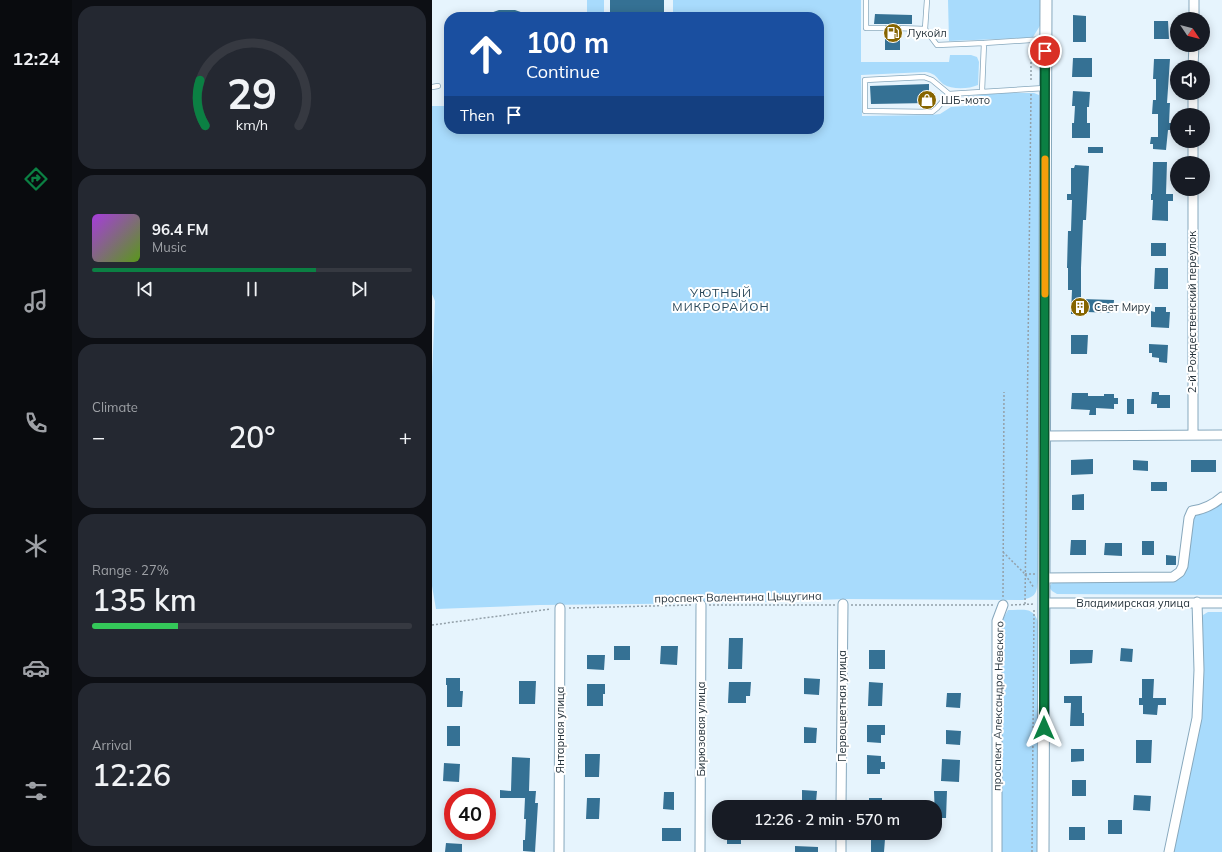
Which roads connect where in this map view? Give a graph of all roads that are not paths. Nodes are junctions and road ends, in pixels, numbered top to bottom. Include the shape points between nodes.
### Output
1 (866, 0) edge
2 (926, 0) edge
3 (1046, 0) edge
4 (1194, 0) edge
5 (1194, 12) edge
6 (890, 28) dead end
7 (896, 28) dead end
8 (925, 29) junction
9 (1045, 39) junction
10 (984, 43) junction
11 (438, 86) dead end
12 (432, 87) edge
13 (1045, 88) junction
14 (982, 92) junction
15 (949, 94) junction
16 (1193, 196) edge
17 (1193, 434) junction
18 (1222, 435) edge
19 (1044, 436) junction
20 (1222, 497) edge
21 (1044, 578) junction
22 (1197, 602) junction
23 (1222, 603) edge
24 (843, 604) road end
25 (1039, 604) junction
26 (701, 605) road end
27 (1003, 605) road end
28 (560, 608) road end
29 (841, 800) edge
30 (841, 840) edge
31 (559, 852) edge
32 (700, 852) edge
33 (841, 852) edge
34 (997, 852) edge
35 (1043, 852) edge
36 (1169, 852) edge

1 - 6 lane via 866,28
2 - 8 lane
3 - 9 street
4 - 5 street
7 - 8 lane
8 - 10 lane via 938,45
9 - 10 lane
9 - 13 street
10 - 14 lane
11 - 12 lane
13 - 14 lane
13 - 19 street
14 - 15 lane
15 - 15 lane via 932,80 924,77 865,80 865,111 932,112
16 - 17 street, 2-й Рождественский переулок
17 - 18 street
17 - 19 street
19 - 21 street
20 - 21 street via 1212,505 1192,511 1182,566 1180,572 1173,577
21 - 25 street
22 - 23 street, Владимирская улица
22 - 25 street, Владимирская улица
22 - 36 street via 1197,718
24 - 29 street, Первоцветная улица
25 - 35 street
26 - 32 street, Бирюзовая улица
27 - 34 street, проспект Александра Невского via 997,621
28 - 31 street, Янтарная улица
30 - 33 street

